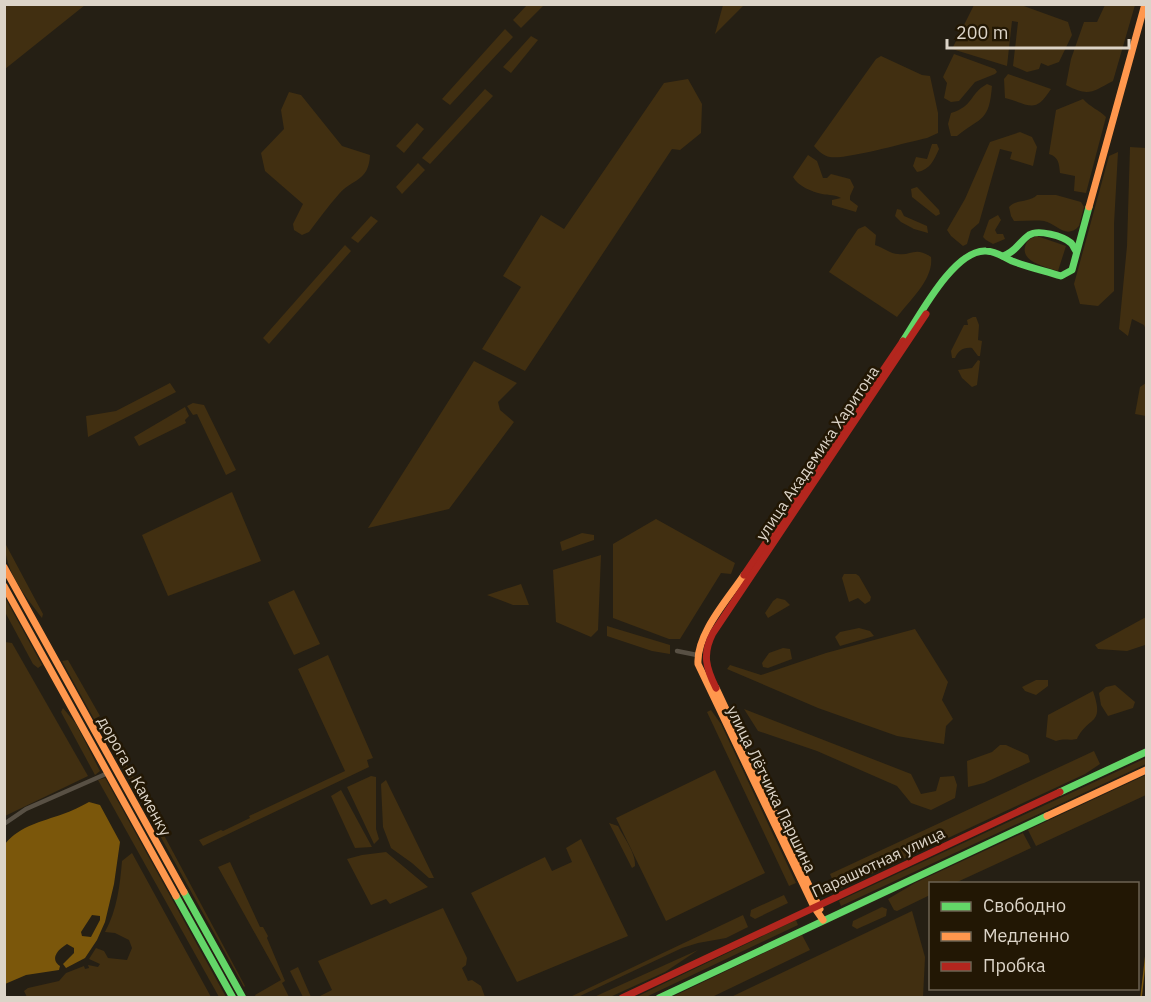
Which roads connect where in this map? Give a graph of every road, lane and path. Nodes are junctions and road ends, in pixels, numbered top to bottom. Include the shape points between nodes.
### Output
1 (1145, 4) edge
2 (1080, 237) junction
3 (1070, 242) junction
4 (1021, 246) junction
5 (1076, 251) junction
6 (1004, 256) junction
7 (1030, 266) junction
8 (867, 398) junction
9 (4, 567) edge
10 (4, 586) edge
11 (677, 651) dead end
12 (697, 655) junction
13 (704, 662) joint
14 (1146, 752) edge
15 (1146, 770) edge
16 (108, 773) junction
17 (4, 824) edge
18 (817, 906) junction
19 (823, 920) junction
20 (233, 998) edge
21 (243, 998) edge
22 (622, 998) edge
23 (659, 998) edge

1 - 2 main road, улица Академика Харитона
2 - 3 main road
2 - 5 main road, улица Академика Харитона
3 - 4 main road via 1037,232 1028,235
3 - 5 main road
4 - 6 main road via 1014,254
4 - 7 main road via 1022,256
5 - 7 main road, улица Академика Харитона via 1071,270 1064,276
6 - 7 main road, улица Академика Харитона
6 - 8 main road, улица Академика Харитона via 974,251 952,268
8 - 12 main road, улица Академика Харитона via 711,624
8 - 13 main road, улица Академика Харитона via 716,628 705,648
9 - 21 main road, дорога в Каменку
10 - 16 main road, дорога в Каменку
11 - 12 street
12 - 18 main road, улица Лётчика Паршина via 700,670
13 - 18 main road, улица Лётчика Паршина
14 - 18 main road, Парашютная улица
15 - 19 main road, Парашютная улица
16 - 17 street via 26,809
16 - 20 main road, дорога в Каменку
18 - 19 main road, улица Лётчика Паршина
18 - 22 main road, Парашютная улица
19 - 23 main road, Парашютная улица

